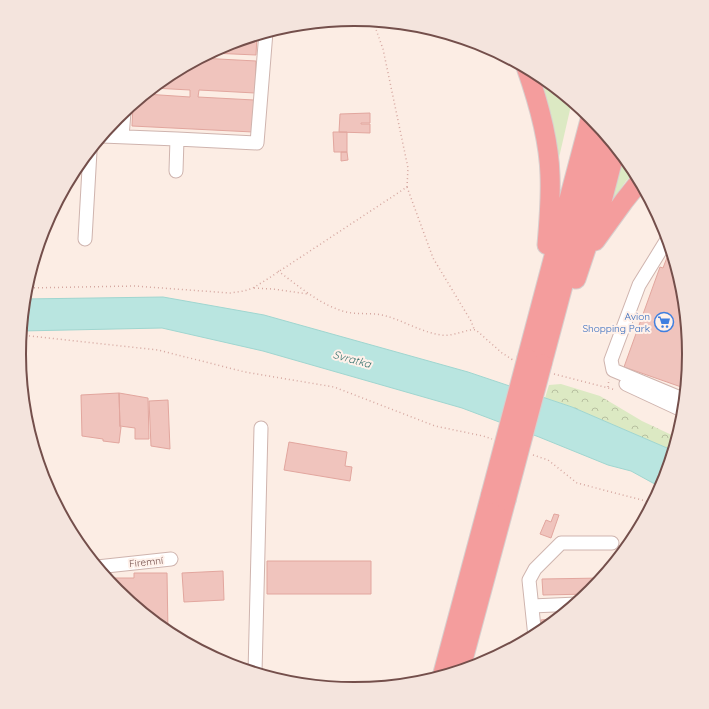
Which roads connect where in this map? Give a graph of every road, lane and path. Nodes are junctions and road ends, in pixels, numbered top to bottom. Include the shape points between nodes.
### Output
1 (374, 27) edge
2 (266, 38) edge
3 (529, 76) edge
4 (123, 121) edge
5 (589, 124) edge
6 (110, 136) edge
7 (122, 136) junction
8 (177, 139) junction
9 (602, 139) edge
10 (614, 154) edge
11 (89, 161) edge
12 (176, 171) dead end
13 (636, 186) edge
14 (407, 187) junction
15 (85, 238) dead end
16 (664, 244) edge
17 (586, 253) junction
18 (278, 272) junction
19 (33, 288) edge
20 (253, 288) junction
21 (308, 294) junction
22 (540, 308) junction
23 (474, 329) junction
24 (27, 336) edge
25 (534, 364) junction
26 (613, 370) junction
27 (619, 390) dead end
28 (680, 398) edge
29 (678, 408) edge
30 (260, 428) dead end
31 (498, 442) dead end
32 (527, 452) dead end
33 (499, 497) junction
34 (648, 501) edge
35 (612, 543) dead end
36 (172, 559) dead end
37 (104, 566) edge
38 (567, 604) edge
39 (532, 606) junction
40 (534, 630) edge
41 (461, 666) edge
42 (255, 668) edge
43 (444, 671) edge

1 - 14 path via 383,49 408,168
2 - 8 lane via 257,143
3 - 22 highway via 542,120 550,173 549,223
4 - 7 lane
5 - 22 highway
6 - 7 lane
7 - 8 lane
8 - 12 lane
9 - 25 highway
10 - 17 highway
11 - 15 lane
13 - 17 highway
14 - 18 path
14 - 23 path via 432,258
16 - 26 lane via 639,285 611,360
17 - 25 highway via 562,320
18 - 20 path
18 - 21 path
19 - 20 path via 134,286 230,293
20 - 21 path
21 - 23 path via 345,311 384,316 439,335 453,336
22 - 25 highway
23 - 25 path via 502,352
24 - 31 path via 158,350 246,372 334,387 434,426 483,436
25 - 27 path
25 - 33 highway, bridge
26 - 28 lane
26 - 29 lane via 619,381
30 - 42 lane
32 - 34 path via 548,460 577,482
33 - 41 highway
33 - 43 highway
35 - 39 lane via 561,543 535,569 530,580
36 - 37 lane, Firemní
38 - 39 lane
39 - 40 lane

